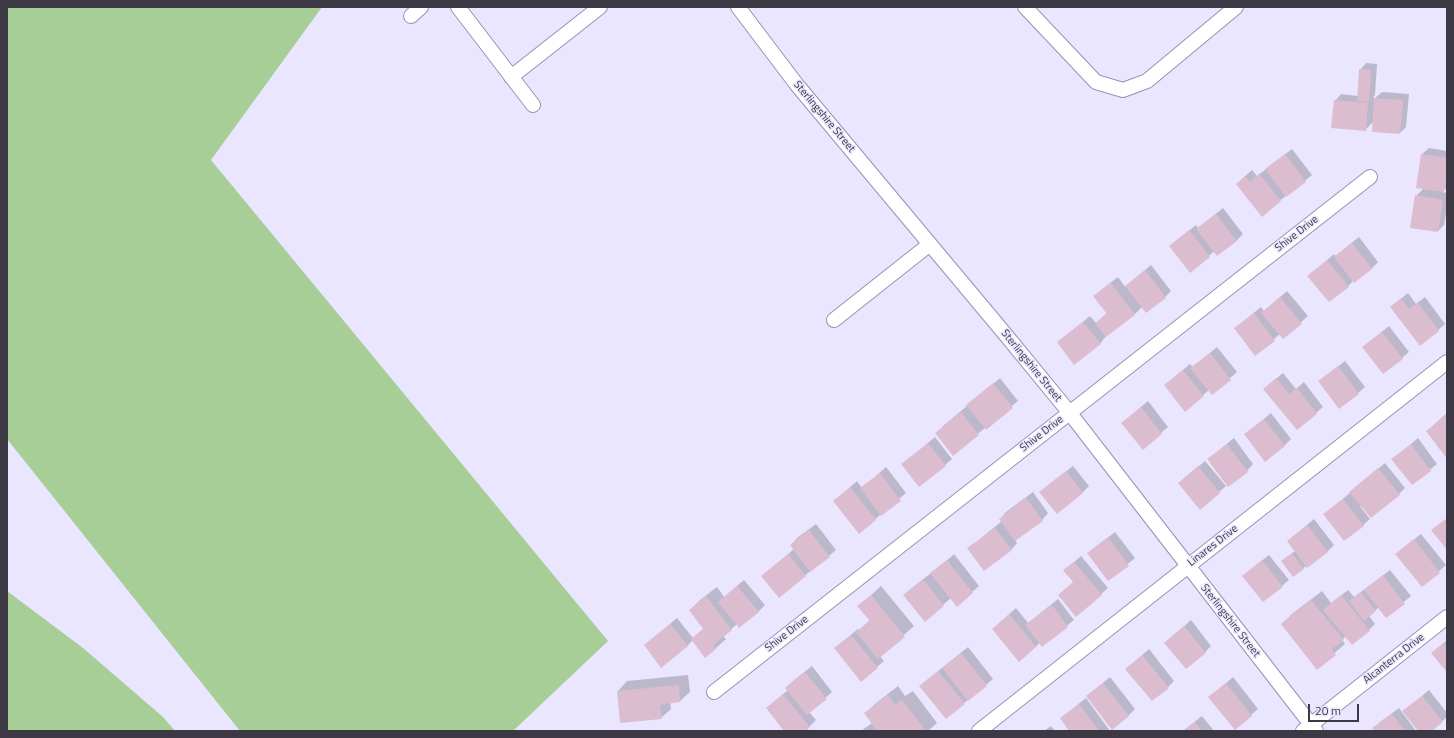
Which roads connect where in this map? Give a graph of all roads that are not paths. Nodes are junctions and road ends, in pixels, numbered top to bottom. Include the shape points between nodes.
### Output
1 (458, 7) edge
2 (600, 7) edge
3 (738, 7) edge
4 (1024, 7) edge
5 (1236, 7) edge
6 (511, 77) junction
7 (532, 105) dead end
8 (1370, 177) dead end
9 (930, 244) junction
10 (834, 320) dead end
11 (1447, 362) edge
12 (1069, 412) junction
13 (1187, 566) junction
14 (1447, 618) edge
15 (714, 692) dead end
16 (1310, 729) edge
17 (979, 731) edge

1 - 6 street
2 - 6 street
3 - 9 street, Sterlingshire Street via 797,85
4 - 5 street via 1096,82 1123,90 1147,81
6 - 7 street
8 - 12 street, Shive Drive
9 - 10 street
9 - 12 street, Sterlingshire Street
11 - 13 street, Linares Drive
12 - 13 street, Sterlingshire Street
12 - 15 street, Shive Drive
13 - 16 street, Sterlingshire Street
13 - 17 street, Linares Drive
14 - 16 street, Alcanterra Drive

